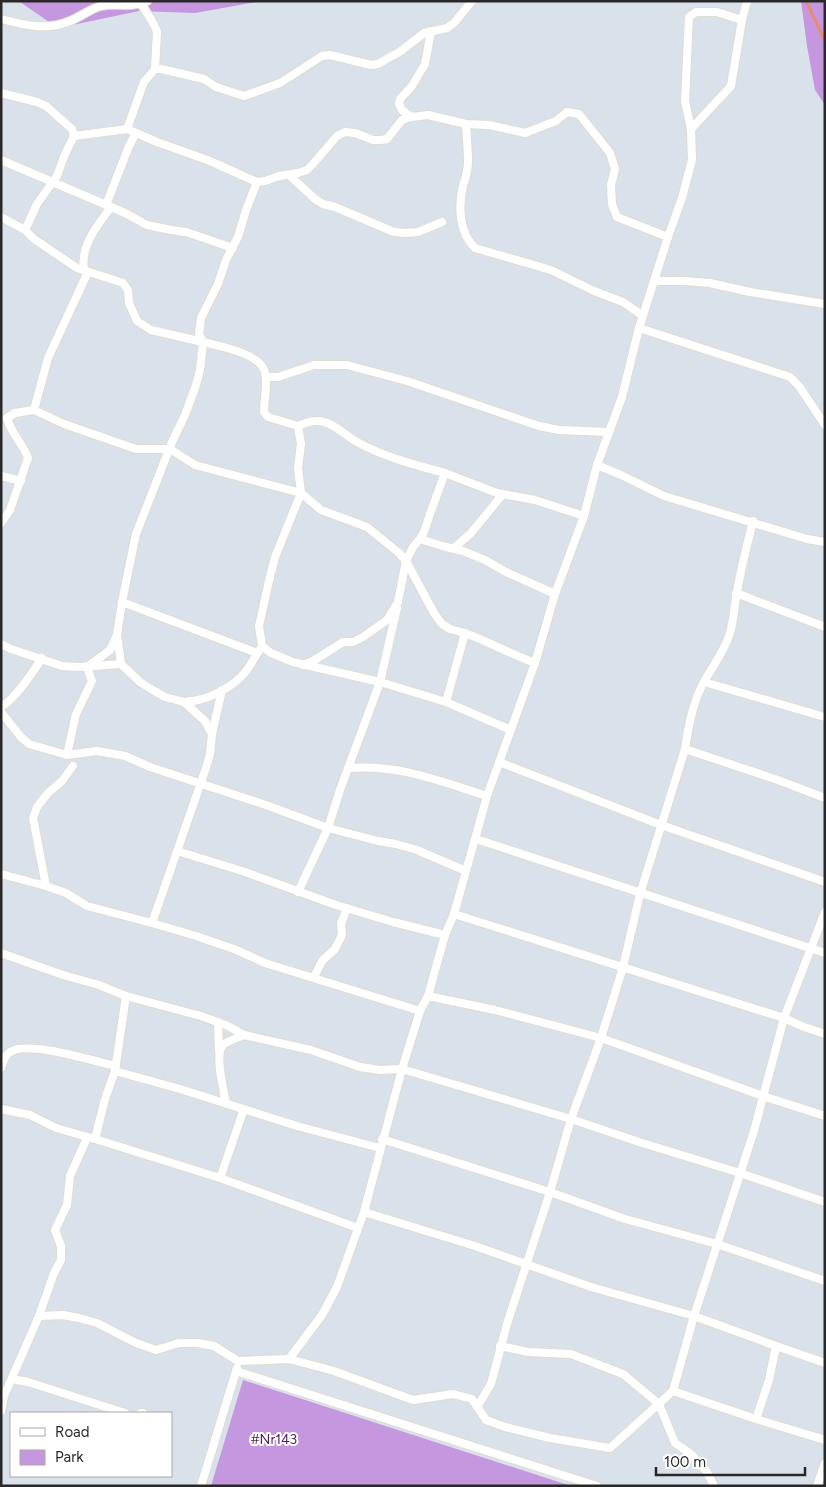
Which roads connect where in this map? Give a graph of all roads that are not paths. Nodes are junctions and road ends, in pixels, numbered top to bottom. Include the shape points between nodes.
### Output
1 (472, 1) edge
2 (747, 1) edge
3 (144, 2) edge
4 (1, 19) edge
5 (742, 20) junction
6 (431, 31) junction
7 (155, 69) junction
8 (1, 93) edge
9 (411, 117) junction
10 (466, 124) junction
11 (127, 129) junction
12 (691, 129) junction
13 (136, 133) junction
14 (74, 136) junction
15 (1, 160) edge
16 (290, 176) junction
17 (54, 182) junction
18 (257, 182) junction
19 (108, 206) junction
20 (1, 217) edge
21 (442, 222) dead end
22 (24, 230) junction
23 (668, 237) junction
24 (233, 248) junction
25 (86, 271) junction
26 (654, 281) junction
27 (825, 304) edge
28 (643, 316) junction
29 (640, 328) junction
30 (203, 342) junction
31 (266, 377) junction
32 (34, 410) junction
33 (825, 425) edge
34 (298, 426) junction
35 (609, 432) junction
36 (170, 449) junction
37 (597, 465) junction
38 (445, 473) junction
39 (1, 476) edge
40 (21, 481) junction
41 (300, 493) junction
42 (503, 494) junction
43 (584, 516) junction
44 (753, 521) junction
45 (1, 523) edge
46 (420, 539) junction
47 (825, 542) edge
48 (454, 548) junction
49 (406, 561) junction
50 (736, 593) junction
51 (555, 594) junction
52 (122, 602) junction
53 (398, 602) junction
54 (825, 627) edge
55 (465, 633) junction
56 (118, 635) junction
57 (1, 644) edge
58 (259, 650) junction
59 (42, 658) junction
60 (535, 663) junction
61 (121, 664) junction
62 (303, 665) junction
63 (88, 667) junction
64 (380, 682) junction
65 (704, 682) junction
66 (222, 690) junction
67 (184, 702) junction
68 (446, 702) junction
69 (1, 707) edge
70 (1, 712) edge
71 (825, 717) edge
72 (511, 730) junction
73 (212, 734) junction
74 (685, 749) junction
75 (67, 755) junction
76 (499, 762) junction
77 (73, 766) dead end
78 (348, 768) junction
79 (201, 783) junction
80 (487, 796) junction
81 (825, 798) edge
82 (661, 825) junction
83 (328, 828) junction
84 (476, 839) junction
85 (177, 851) junction
86 (466, 871) junction
87 (1, 874) edge
88 (825, 882) edge
89 (46, 886) junction
90 (298, 892) junction
91 (640, 894) junction
92 (347, 908) junction
93 (825, 912) edge
94 (454, 914) junction
95 (152, 923) junction
96 (446, 935) junction
97 (811, 949) junction
98 (825, 953) edge
99 (1, 954) edge
100 (623, 967) junction
101 (314, 978) junction
102 (126, 996) junction
103 (428, 996) junction
104 (420, 1011) junction
105 (784, 1018) junction
106 (218, 1022) junction
107 (825, 1034) edge
108 (244, 1035) junction
109 (601, 1038) junction
110 (219, 1051) junction
111 (1, 1068) edge
112 (115, 1068) junction
113 (402, 1069) junction
114 (763, 1096) junction
115 (226, 1103) junction
116 (1, 1109) edge
117 (244, 1109) junction
118 (825, 1116) edge
119 (571, 1119) junction
120 (91, 1138) junction
121 (381, 1143) junction
122 (740, 1173) junction
123 (220, 1178) junction
124 (550, 1192) junction
125 (825, 1202) edge
126 (364, 1212) junction
127 (358, 1228) junction
128 (717, 1244) junction
129 (526, 1264) junction
130 (825, 1281) edge
131 (39, 1316) junction
132 (694, 1316) junction
133 (500, 1346) junction
134 (776, 1346) junction
135 (289, 1359) junction
136 (238, 1362) junction
137 (825, 1363) edge
138 (236, 1371) junction
139 (12, 1380) junction
140 (673, 1391) junction
141 (659, 1404) junction
142 (477, 1407) junction
143 (1, 1411) edge
144 (122, 1412) edge
145 (756, 1419) junction
146 (825, 1440) edge
147 (825, 1463) edge
148 (201, 1486) edge
149 (597, 1486) edge
150 (714, 1486) edge
151 (817, 1486) edge

1 - 6 street via 454,24
2 - 5 street
3 - 4 street via 133,6 94,8 58,26 38,27
3 - 7 street via 148,18 157,32
5 - 12 street via 731,86
5 - 12 street via 717,12 696,12 689,17 685,101
6 - 7 street via 378,64 371,66 330,55 322,56 280,83 244,96 216,87 204,79
6 - 9 street via 425,64 400,99 402,110
7 - 11 street via 144,82
8 - 14 street via 46,106 72,128
9 - 10 street via 428,115
9 - 16 street via 402,120 387,138 380,140 345,132 337,136 307,170
10 - 23 street via 525,133 556,121 566,112 579,114 610,153 615,169 611,184 612,204 618,217
10 - 28 street via 468,165 460,212 469,242 475,248 551,270 623,302
11 - 13 street
11 - 14 street
12 - 23 street via 692,160
13 - 18 street
13 - 19 street
14 - 17 street
15 - 17 street
16 - 18 street
16 - 21 street via 323,204 394,232 418,232
17 - 19 street
17 - 22 street via 37,204
18 - 24 street
19 - 24 street via 153,227 186,232
19 - 25 street via 82,259
20 - 22 street
22 - 25 street
23 - 26 street
24 - 30 street via 201,318 199,334
25 - 30 street via 123,283 137,321 151,330
25 - 32 street via 48,358
26 - 27 street via 710,284
26 - 28 street
28 - 29 street
29 - 33 street via 790,377
29 - 35 street
30 - 31 street via 243,353 262,366
30 - 36 street via 196,385
31 - 34 street via 264,412 268,417
31 - 35 street via 278,377 314,365 347,365 407,381 540,426
32 - 36 street via 136,449
32 - 40 street via 7,418 10,430 28,458
34 - 38 street via 322,421 393,458
34 - 41 street
35 - 37 street
36 - 41 street via 195,465
36 - 52 street via 136,534
37 - 43 street
37 - 44 street via 664,496
38 - 42 street
38 - 46 street
39 - 40 street
40 - 45 street via 10,510
41 - 49 street via 321,510 367,527
41 - 58 street via 275,558 260,620
42 - 43 street via 535,500
42 - 48 street via 471,533
43 - 51 street
44 - 47 street
44 - 50 street
46 - 48 street
46 - 49 street
48 - 51 street
49 - 53 street
49 - 55 street via 442,624
50 - 54 street
50 - 65 street via 730,633
51 - 60 street
52 - 56 street
52 - 58 street
53 - 62 street via 387,620 370,633 353,642 343,642
53 - 64 street
55 - 60 street
55 - 68 street
56 - 61 street
56 - 63 street via 110,650
57 - 59 street
58 - 62 street
58 - 66 street via 246,671
59 - 63 street via 62,666
59 - 69 street via 12,698
60 - 72 street
61 - 63 street
61 - 67 street via 151,689
62 - 64 street
63 - 75 street via 92,681 76,714
64 - 68 street
64 - 78 street
65 - 71 street
65 - 74 street via 688,727
66 - 67 street via 194,702
66 - 73 street
67 - 73 street via 204,721
68 - 72 street
70 - 75 street via 29,744
72 - 76 street
73 - 79 street
74 - 81 street
74 - 82 street
75 - 79 street via 97,751 125,756 150,768
76 - 80 street
76 - 82 street
77 - 89 street via 37,807 33,818
78 - 80 street via 391,768
78 - 83 street
79 - 83 street
79 - 85 street
80 - 84 street
82 - 88 street
82 - 91 street
83 - 86 street via 417,850
83 - 90 street
84 - 86 street
84 - 91 street
85 - 90 street
85 - 95 street
86 - 94 street
87 - 89 street
89 - 95 street via 87,906
90 - 92 street
91 - 97 street
91 - 100 street
92 - 96 street
92 - 101 street via 340,924 342,935 336,949 322,961
93 - 97 street
94 - 96 street
94 - 100 street
95 - 101 street
96 - 103 street
97 - 98 street
97 - 105 street
99 - 102 street
100 - 105 street
100 - 109 street
101 - 104 street
102 - 106 street
102 - 112 street
103 - 104 street
103 - 109 street
104 - 113 street
105 - 107 street
105 - 114 street
106 - 108 street
106 - 110 street
108 - 110 street via 223,1045
108 - 113 street via 311,1050 360,1067
109 - 114 street
109 - 119 street
110 - 115 street
111 - 112 street via 11,1050 24,1048 46,1049
112 - 115 street
112 - 120 street
113 - 119 street
113 - 121 street
114 - 118 street
114 - 122 street
115 - 117 street
116 - 120 street via 30,1115 56,1128
117 - 121 street via 296,1126
117 - 123 street
119 - 122 street
119 - 124 street
120 - 123 street
120 - 131 street via 70,1176 67,1205 55,1230 61,1260
121 - 124 street
121 - 126 street
122 - 125 street
122 - 128 street
123 - 127 street
124 - 128 street via 626,1219
124 - 129 street
126 - 127 street
126 - 129 street
127 - 135 street via 337,1287 322,1316
128 - 130 street
128 - 132 street
129 - 132 street via 591,1287
129 - 133 street
131 - 136 street via 79,1318 156,1350 179,1342 214,1346
131 - 139 street
132 - 134 street
132 - 140 street
133 - 141 street via 571,1354 623,1374
133 - 142 street via 491,1384
134 - 137 street
134 - 145 street
135 - 136 street
135 - 142 street via 413,1400 452,1394 472,1399
136 - 138 street
138 - 148 street
138 - 149 street
139 - 143 street
139 - 144 street via 28,1382
140 - 141 street
140 - 145 street
141 - 142 street via 610,1448 514,1430 486,1420
141 - 150 street via 675,1443 691,1454
145 - 146 street
147 - 151 street

